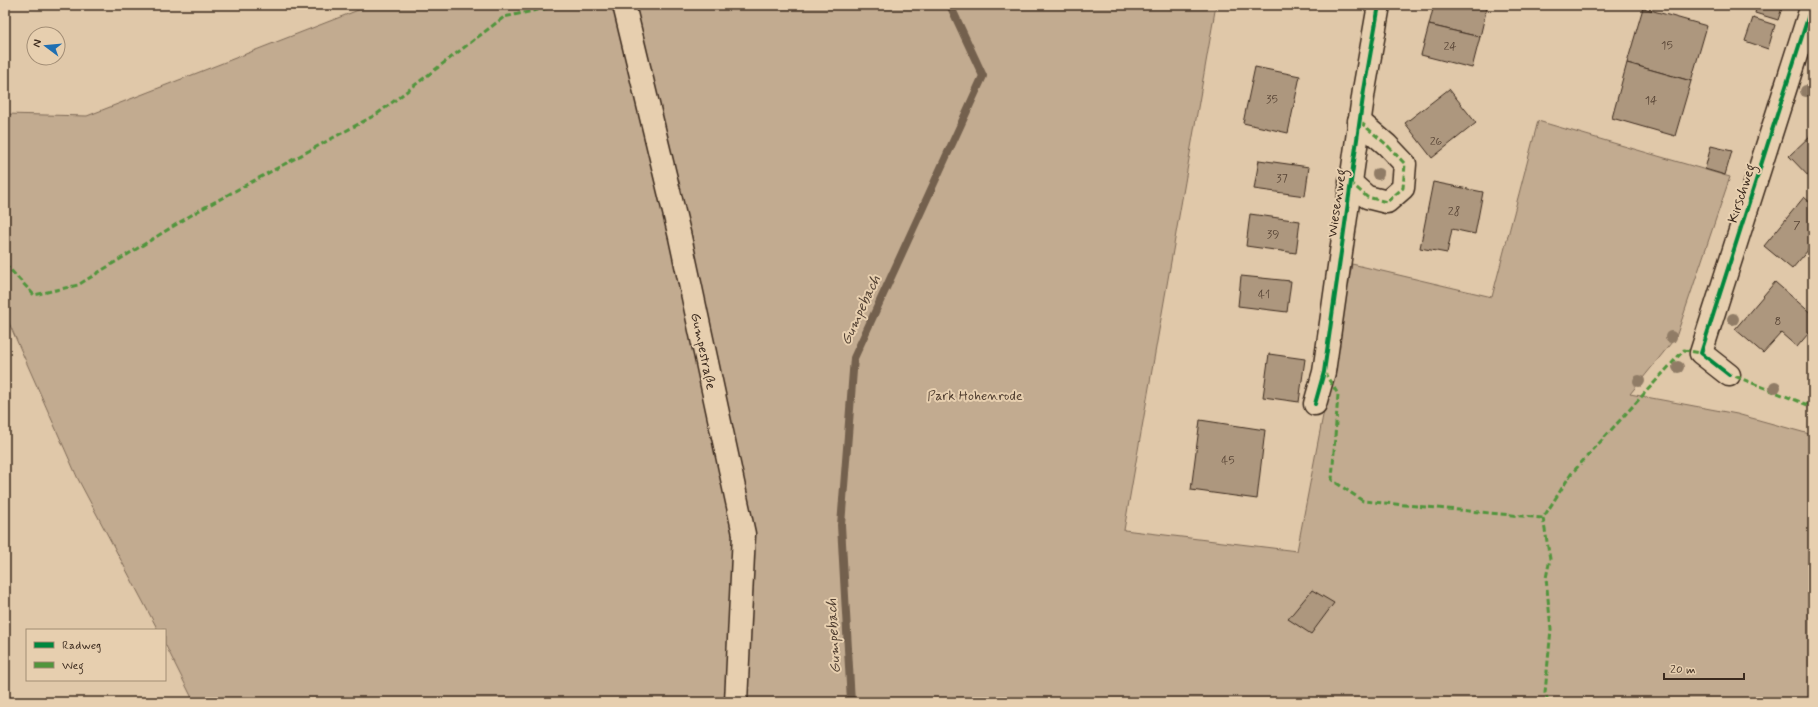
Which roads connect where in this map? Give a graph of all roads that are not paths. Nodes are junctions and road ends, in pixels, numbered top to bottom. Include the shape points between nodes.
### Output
1 (624, 5) edge
2 (1379, 5) edge
3 (1812, 5) edge
4 (1359, 121) junction
5 (1350, 182) junction
6 (1729, 375) dead end
7 (1315, 404) dead end
8 (736, 702) edge

1 - 8 street, Gumpestraße via 680,237 744,534
2 - 4 street, Wiesenweg
3 - 6 street, Kirschweg via 1701,353
4 - 5 street, Wiesenweg
4 - 5 street, Wiesenweg via 1404,164 1403,188 1387,202 1367,197
5 - 7 street, Wiesenweg via 1324,372

